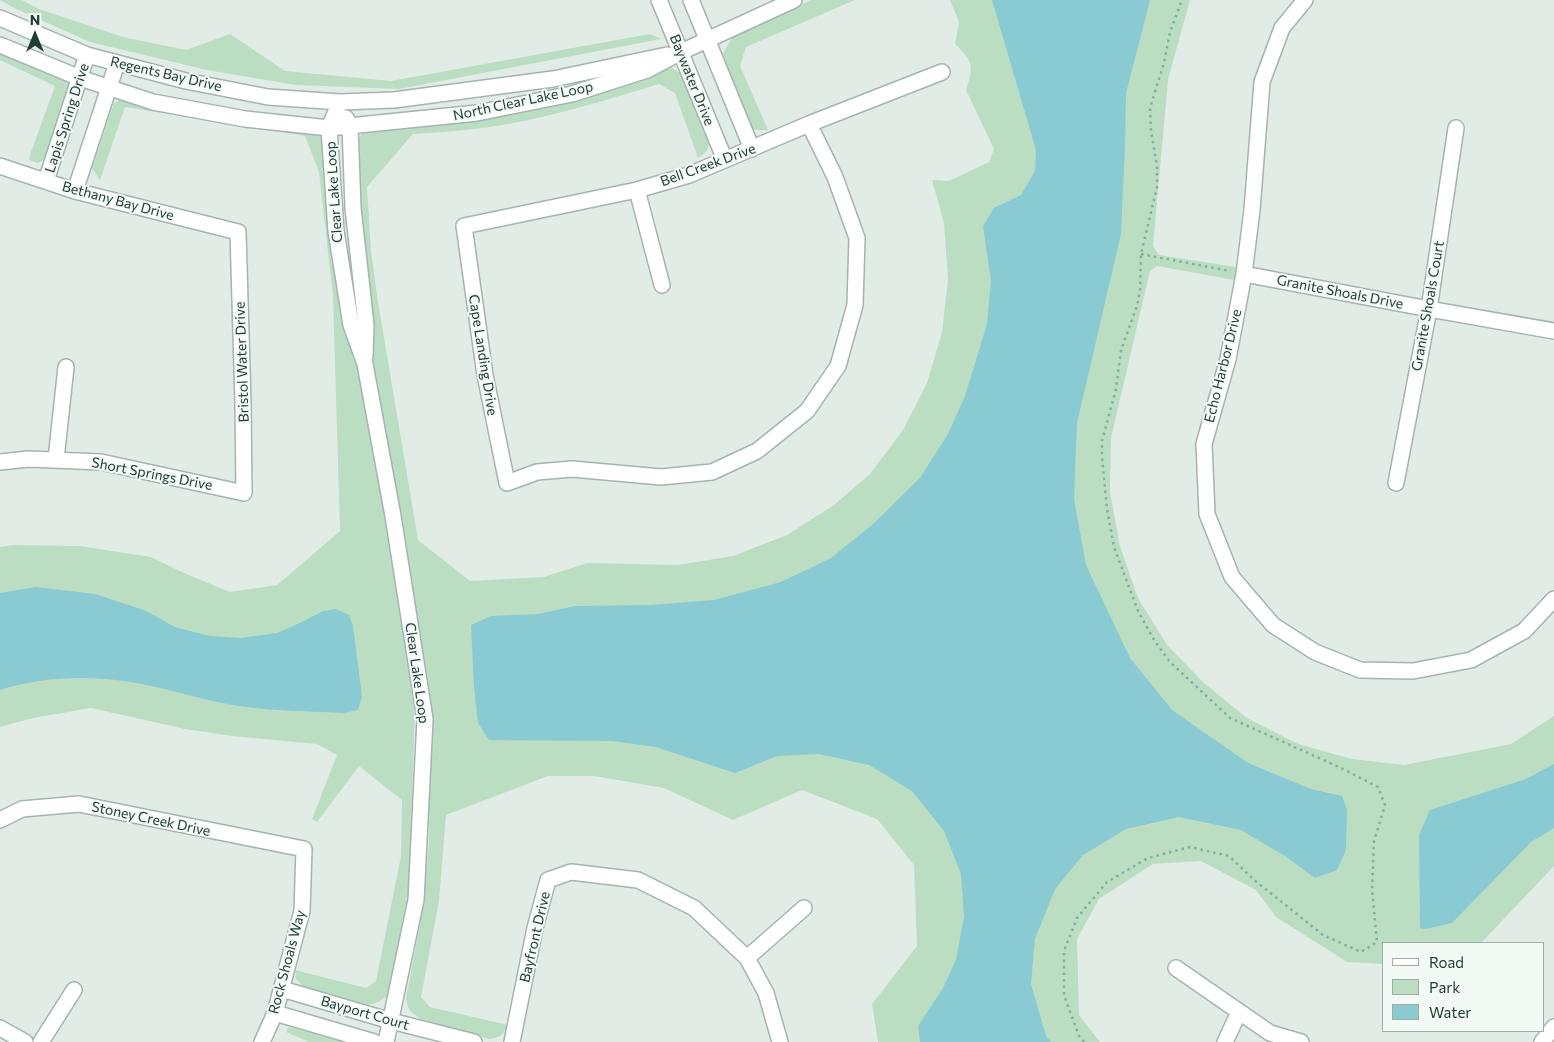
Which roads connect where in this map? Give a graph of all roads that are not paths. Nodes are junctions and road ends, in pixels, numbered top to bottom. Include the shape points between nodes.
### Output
1 (659, 0) edge
2 (691, 0) edge
3 (794, 0) edge
4 (1304, 0) edge
5 (0, 18) edge
6 (709, 40) junction
7 (0, 45) edge
8 (681, 52) junction
9 (87, 55) junction
10 (117, 63) junction
11 (942, 72) dead end
12 (80, 78) junction
13 (109, 88) junction
14 (340, 102) junction
15 (808, 124) junction
16 (350, 126) junction
17 (329, 128) junction
18 (1456, 128) dead end
19 (752, 149) junction
20 (725, 160) junction
21 (0, 166) edge
22 (46, 181) junction
23 (637, 190) junction
24 (75, 191) junction
25 (464, 226) joint
26 (238, 232) joint
27 (1244, 274) junction
28 (662, 285) dead end
29 (1429, 309) junction
30 (1554, 331) edge
31 (365, 364) junction
32 (66, 368) dead end
33 (56, 459) junction
34 (0, 462) edge
35 (1396, 484) dead end
36 (244, 493) joint
37 (1554, 599) edge
38 (0, 820) edge
39 (304, 849) joint
40 (804, 908) dead end
41 (747, 958) junction
42 (1176, 968) dead end
43 (282, 989) junction
44 (74, 990) dead end
45 (1239, 1012) junction
46 (275, 1013) junction
47 (391, 1021) junction
48 (1554, 1027) edge
49 (0, 1028) edge
50 (448, 1039) edge
51 (25, 1042) edge
52 (41, 1042) edge
53 (262, 1042) edge
54 (374, 1042) edge
55 (386, 1042) edge
56 (474, 1042) edge
57 (512, 1042) edge
58 (780, 1042) edge
59 (1224, 1042) edge
60 (1301, 1042) edge
61 (1542, 1042) edge

1 - 8 street, Baywater Drive
2 - 6 street
3 - 6 street, North Clear Lake Loop
4 - 27 street, Echo Harbor Drive via 1282,28 1262,82
5 - 9 street, Regents Bay Drive
6 - 8 street, North Clear Lake Loop
6 - 19 street
7 - 12 street, Regents Bay Drive
8 - 14 street, North Clear Lake Loop via 553,79 394,100
8 - 16 street, North Clear Lake Loop via 647,70 572,94 477,113
8 - 20 street, Baywater Drive
9 - 10 street, Regents Bay Drive
9 - 12 street, Lapis Spring Drive
10 - 13 street
10 - 14 street, Regents Bay Drive via 268,97
11 - 15 street, Bell Creek Drive
12 - 13 street, Regents Bay Drive
12 - 22 street, Lapis Spring Drive
13 - 17 street, Regents Bay Drive via 153,102 236,117
13 - 24 street
14 - 16 street, Clear Lake Loop
14 - 17 street, Clear Lake Loop
15 - 19 street, Bell Creek Drive
15 - 25 street, Cape Landing Drive via 835,177 858,238 854,305 838,366 807,411 757,451 712,472 661,477 572,470 537,472 506,483 485,375
16 - 17 street, North Clear Lake Loop
16 - 31 street, Clear Lake Loop via 353,208 366,325
17 - 31 street, Clear Lake Loop via 336,231 350,325
18 - 29 street, Granite Shoals Court
19 - 20 street, Bell Creek Drive
20 - 23 street, Bell Creek Drive via 689,175
21 - 22 street, Bethany Bay Drive
22 - 24 street, Bethany Bay Drive
23 - 25 street, Bell Creek Drive
23 - 28 street
24 - 26 street, Bethany Bay Drive
26 - 36 street, Bristol Water Drive
27 - 29 street, Granite Shoals Drive
27 - 37 street, Echo Harbor Drive via 1228,359 1204,444 1207,514 1232,577 1273,625 1315,652 1360,670 1413,671 1471,660 1524,631
29 - 30 street, Granite Shoals Drive
29 - 35 street, Granite Shoals Court
31 - 47 street, Clear Lake Loop via 394,516 425,718 416,900
32 - 33 street
33 - 34 street, Short Springs Drive
33 - 36 street, Short Springs Drive via 101,462
38 - 39 street, Stoney Creek Drive via 22,809 79,804
39 - 43 street, Rock Shoals Way via 302,911
40 - 41 street
41 - 57 street, Bayfront Drive via 694,908 638,880 571,872 563,874 548,880
41 - 58 street, Bayfront Drive via 766,993
42 - 45 street
43 - 46 street, Rock Shoals Way
43 - 47 street, Bayport Court
44 - 52 street
45 - 59 street
45 - 60 street via 1270,1033
46 - 53 street, Rock Shoals Way
46 - 54 street, Bayport Court
47 - 50 street, Bayport Court
47 - 55 street, Clear Lake Loop
48 - 61 street
49 - 51 street
50 - 56 street, Bayport Court

